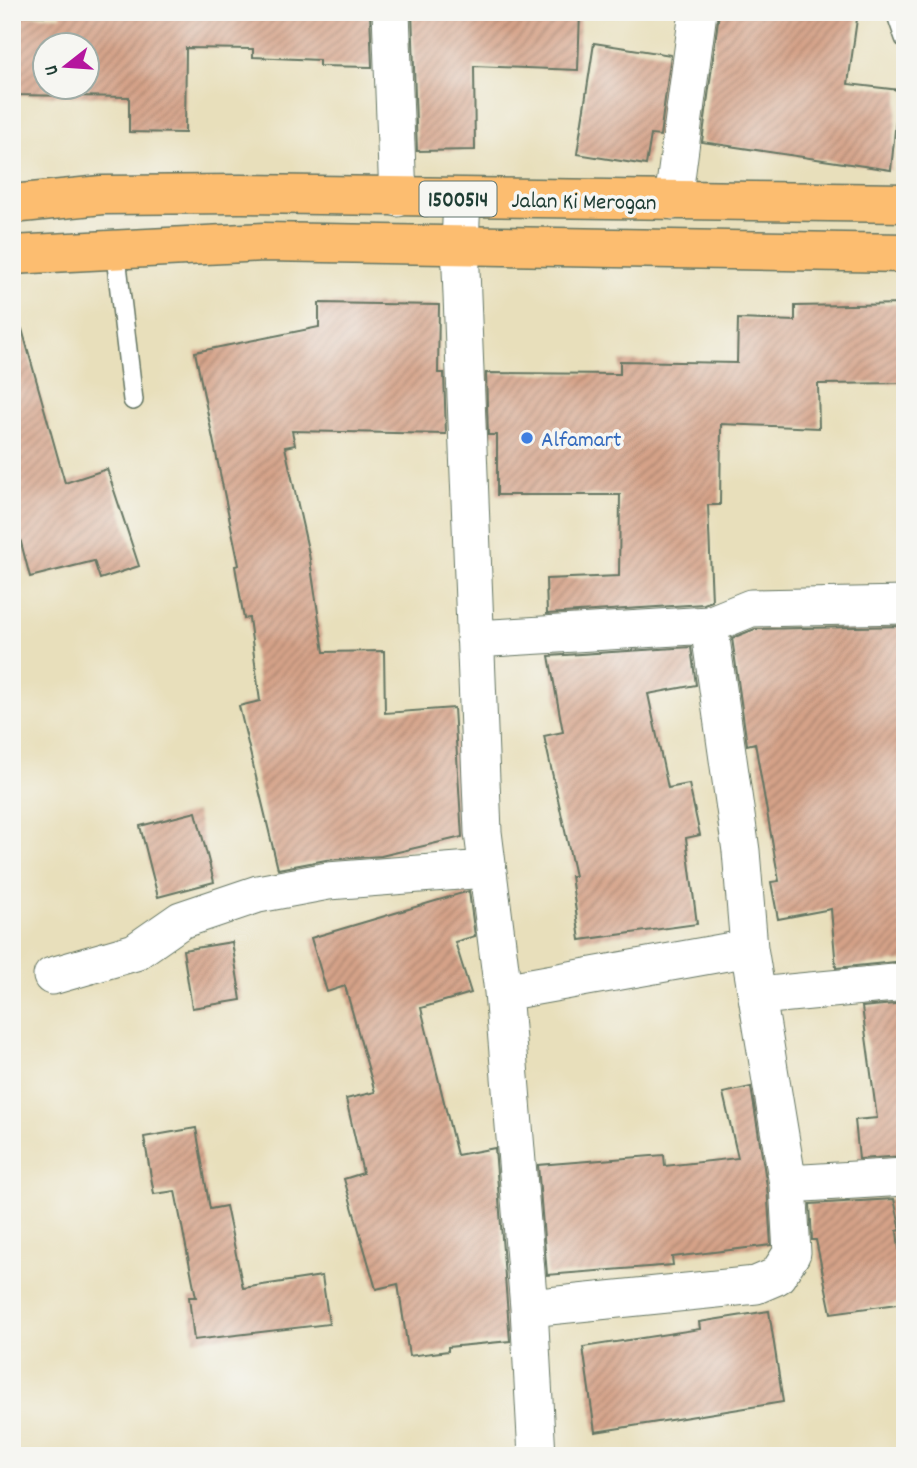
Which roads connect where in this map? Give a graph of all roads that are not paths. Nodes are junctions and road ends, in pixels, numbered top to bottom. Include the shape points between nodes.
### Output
1 (391, 12) edge
2 (698, 12) edge
3 (896, 12) edge
4 (905, 38) edge
5 (398, 198) junction
6 (462, 199) junction
7 (673, 201) junction
8 (905, 203) edge
9 (12, 204) edge
10 (460, 244) junction
11 (115, 247) junction
12 (905, 253) edge
13 (12, 255) edge
14 (133, 400) dead end
15 (905, 605) edge
16 (709, 625) junction
17 (475, 639) junction
18 (485, 869) junction
19 (749, 948) junction
20 (52, 976) dead end
21 (905, 982) edge
22 (503, 992) junction
23 (758, 996) junction
24 (905, 1177) edge
25 (788, 1184) junction
26 (529, 1308) junction
27 (537, 1456) edge

1 - 5 street
2 - 7 street
3 - 4 lane
5 - 6 highway, Jalan Ki Merogan / 1500514
5 - 9 highway, Jalan Ki Merogan / 1500514 via 102,195
6 - 7 highway, Jalan Ki Merogan / 1500514
6 - 10 street
7 - 8 highway, Jalan Ki Merogan / 1500514
10 - 11 highway, Jalan Ki Merogan / 1500514 via 264,242
10 - 12 highway, Jalan Ki Merogan / 1500514
10 - 17 street
11 - 13 highway, Jalan Ki Merogan / 1500514
11 - 14 lane
15 - 16 street via 751,608
16 - 17 street
16 - 19 street via 741,851
17 - 18 street
18 - 20 street via 328,881 258,894 181,920 135,953
18 - 22 street
19 - 22 street
19 - 23 street
21 - 23 street
22 - 26 street
23 - 25 street
24 - 25 street
25 - 26 street via 792,1253 777,1276 757,1285
26 - 27 street

